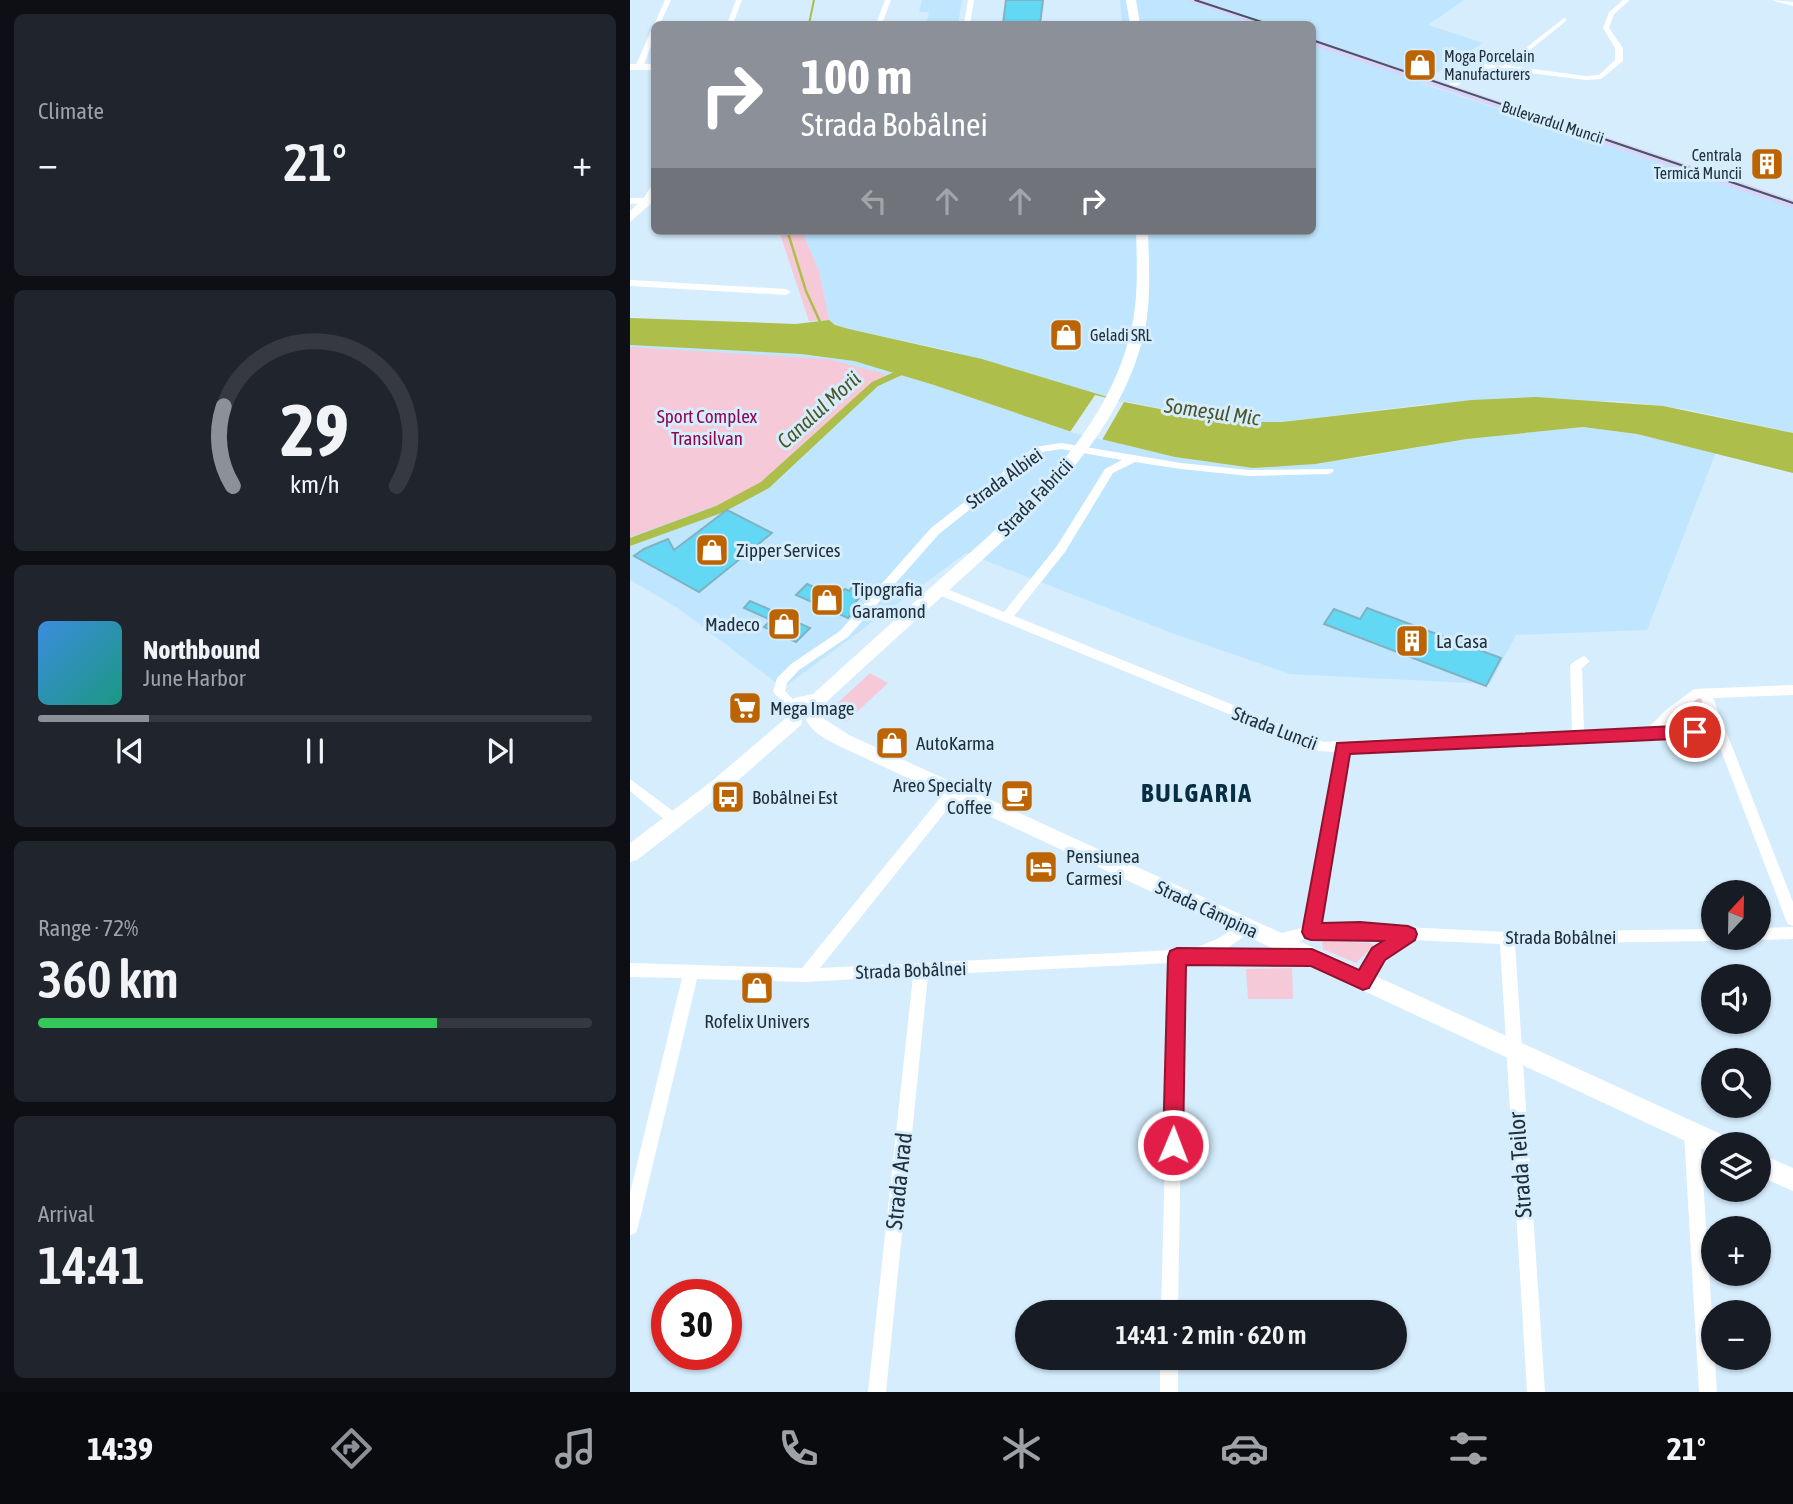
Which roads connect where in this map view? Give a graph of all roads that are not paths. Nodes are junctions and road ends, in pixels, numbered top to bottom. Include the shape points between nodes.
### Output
1 (667, 0) edge
2 (739, 0) edge
3 (888, 0) edge
4 (971, 0) edge
5 (1192, 0) edge
6 (1627, 0) edge
7 (1776, 0) edge
8 (1134, 2) edge
9 (1793, 4) edge
10 (1564, 20) dead end
11 (658, 21) edge
12 (731, 21) edge
13 (880, 21) edge
14 (968, 21) edge
15 (1135, 21) edge
16 (1255, 21) edge
17 (651, 37) edge
18 (1316, 42) edge
19 (1506, 66) junction
20 (635, 67) edge
21 (1447, 87) junction
22 (651, 197) edge
23 (651, 198) edge
24 (630, 201) edge
25 (1793, 204) edge
26 (630, 218) edge
27 (1142, 235) edge
28 (630, 283) edge
29 (786, 292) dead end
30 (1097, 452) junction
31 (1132, 459) junction
32 (1109, 471) junction
33 (1328, 471) dead end
34 (938, 590) junction
35 (1006, 618) junction
36 (1584, 661) dead end
37 (1793, 690) edge
38 (1705, 693) junction
39 (815, 711) junction
40 (795, 714) junction
41 (1718, 730) junction
42 (1649, 735) junction
43 (1578, 737) junction
44 (1343, 748) junction
45 (630, 784) edge
46 (954, 791) junction
47 (676, 821) junction
48 (630, 854) edge
49 (1793, 920) edge
50 (1247, 928) junction
51 (1311, 932) junction
52 (1793, 933) edge
53 (1408, 934) junction
54 (1771, 934) edge
55 (1701, 935) edge
56 (1507, 938) junction
57 (1275, 941) junction
58 (1184, 956) junction
59 (1312, 957) junction
60 (630, 970) edge
61 (920, 971) junction
62 (691, 972) junction
63 (805, 975) junction
64 (1363, 981) junction
65 (1513, 1052) junction
66 (1692, 1133) junction
67 (1701, 1137) edge
68 (1771, 1170) edge
69 (1793, 1180) edge
70 (630, 1227) edge
71 (1170, 1300) edge
72 (1169, 1370) edge
73 (877, 1392) edge
74 (1169, 1392) edge
75 (1536, 1392) edge
76 (1708, 1392) edge

1 - 11 street
2 - 12 street
3 - 13 street
4 - 14 street
5 - 16 main road
6 - 19 street via 1611,13 1606,30 1618,44 1618,64 1601,76 1586,78
7 - 9 street
8 - 15 main road
10 - 19 street
17 - 20 street
18 - 21 main road, Bulevardul Muncii
19 - 21 street via 1479,69
21 - 25 main road, Bulevardul Muncii
22 - 24 street
23 - 26 main road
27 - 34 main road, Strada Fabricii via 1142,295 1135,342 1115,395 1085,443 1035,502
28 - 29 street
30 - 31 street, Strada Albiei
30 - 32 street, Strada Fabricii
30 - 40 street, Strada Albiei via 1054,445 1039,449 935,531 844,634 785,676 779,692
31 - 32 street
31 - 33 street, Strada Albiei via 1249,473
32 - 35 street, Strada Fabricii via 1066,541
34 - 35 street, Strada Luncii
34 - 39 main road, Strada Fabricii
35 - 44 street, Strada Luncii via 1315,745
36 - 43 street via 1576,666
37 - 38 street
38 - 41 street
38 - 42 street via 1687,698
39 - 40 main road via 802,723
39 - 46 main road, Strada Câmpina via 836,736
40 - 47 main road
41 - 42 street, Strada Luncii
41 - 49 street
42 - 43 street, Strada Luncii
43 - 44 street, Strada Luncii
44 - 51 street
45 - 47 street
46 - 50 main road, Strada Câmpina
46 - 63 street
47 - 48 main road
50 - 57 main road, Strada Câmpina
50 - 58 street, Strada Bobâlnei via 1222,944
51 - 53 street, Strada Bobâlnei
51 - 57 street, Strada Bobâlnei
52 - 54 street
53 - 56 street, Strada Bobâlnei
53 - 64 street via 1378,954
55 - 56 street, Strada Bobâlnei
56 - 65 street, Strada Teilor
57 - 59 main road, Strada Câmpina
58 - 59 street, Strada Bobâlnei
58 - 61 street, Strada Bobâlnei
58 - 71 street
59 - 64 main road, Strada Câmpina
60 - 62 street, Strada Bobâlnei
61 - 63 street, Strada Bobâlnei
61 - 73 street, Strada Arad
62 - 63 street, Strada Bobâlnei
62 - 70 street
64 - 65 main road, Strada Câmpina
65 - 66 main road, Strada Câmpina
65 - 75 street, Strada Teilor
66 - 67 main road, Strada Câmpina
66 - 76 street
68 - 69 main road
72 - 74 street

